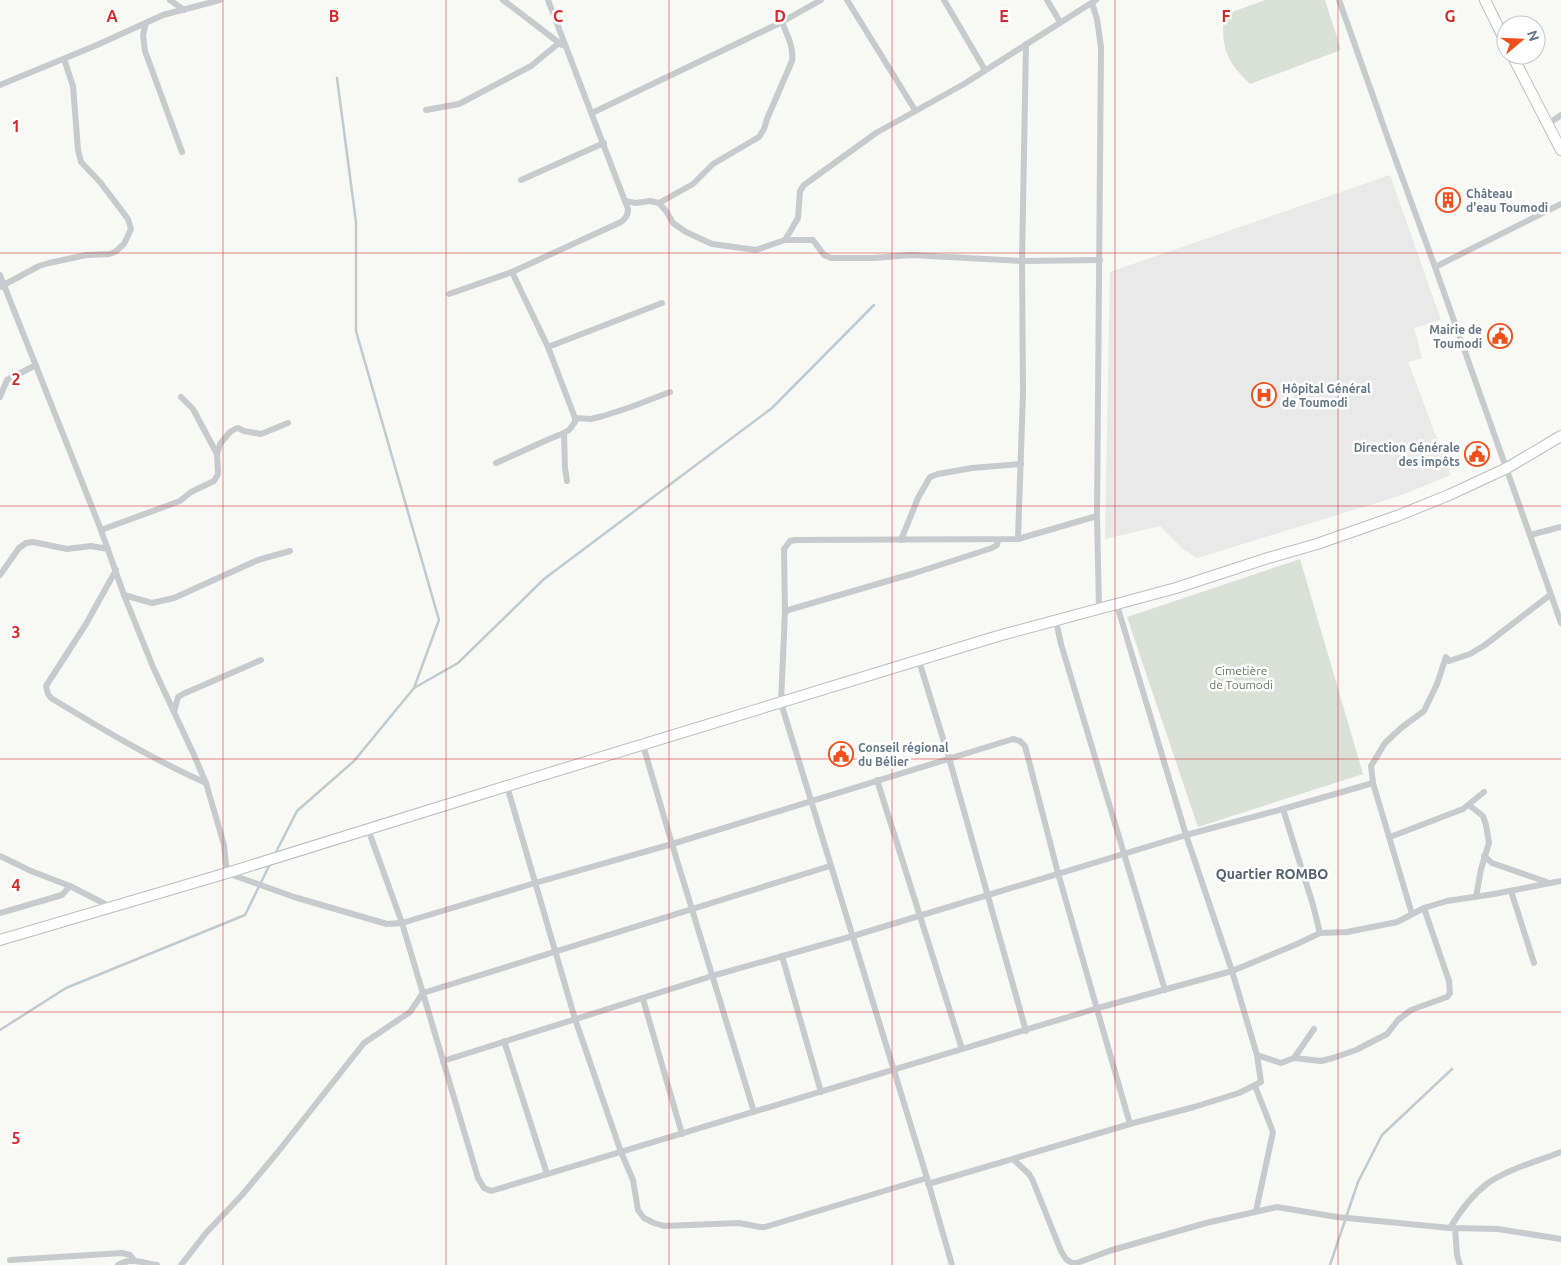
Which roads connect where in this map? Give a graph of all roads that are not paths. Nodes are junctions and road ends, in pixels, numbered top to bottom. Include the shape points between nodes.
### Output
1 (170, 0) edge
2 (220, 0) edge
3 (503, 0) edge
4 (548, 0) edge
5 (821, 0) edge
6 (847, 0) edge
7 (944, 0) edge
8 (1047, 0) edge
9 (1339, 0) edge
10 (1485, 0) edge
11 (1094, 1) edge
12 (184, 10) junction
13 (782, 22) junction
14 (1060, 22) junction
15 (146, 23) junction
16 (1496, 23) edge
17 (559, 43) junction
18 (1026, 44) junction
19 (567, 49) junction
20 (64, 59) junction
21 (1517, 65) edge
22 (985, 70) junction
23 (0, 86) edge
24 (426, 110) dead end
25 (916, 110) junction
26 (592, 113) junction
27 (1561, 115) edge
28 (1548, 124) junction
29 (604, 143) junction
30 (1561, 150) edge
31 (182, 152) dead end
32 (521, 180) dead end
33 (626, 201) junction
34 (659, 203) junction
35 (1561, 204) edge
36 (785, 240) junction
37 (1100, 260) junction
38 (1022, 261) junction
39 (1436, 267) junction
40 (512, 272) junction
41 (0, 274) edge
42 (2, 286) edge
43 (449, 294) dead end
44 (662, 303) dead end
45 (548, 347) junction
46 (36, 365) junction
47 (670, 392) dead end
48 (0, 397) edge
49 (181, 397) dead end
50 (575, 418) junction
51 (288, 423) dead end
52 (564, 433) junction
53 (1561, 436) edge
54 (217, 454) junction
55 (496, 462) dead end
56 (1021, 464) junction
57 (1507, 468) junction
58 (567, 481) dead end
59 (1097, 516) junction
60 (1561, 527) edge
61 (101, 530) junction
62 (1530, 535) junction
63 (1018, 539) junction
64 (901, 540) junction
65 (998, 540) junction
66 (108, 549) junction
67 (290, 551) dead end
68 (116, 570) junction
69 (0, 574) edge
70 (124, 595) junction
71 (1550, 595) junction
72 (1117, 605) junction
73 (1099, 608) junction
74 (785, 611) junction
75 (1056, 621) junction
76 (1561, 623) edge
77 (261, 660) dead end
78 (919, 661) junction
79 (780, 703) junction
80 (174, 712) junction
81 (643, 745) junction
82 (949, 758) junction
83 (877, 780) junction
84 (206, 783) junction
85 (1373, 783) junction
86 (507, 786) junction
87 (1484, 792) dead end
88 (810, 801) junction
89 (1468, 805) junction
90 (1283, 809) junction
91 (368, 829) junction
92 (1186, 835) junction
93 (1390, 837) junction
94 (672, 844) junction
95 (1124, 853) junction
96 (0, 856) edge
97 (1484, 856) junction
98 (830, 866) junction
99 (227, 873) junction
100 (1058, 873) junction
101 (1561, 881) edge
102 (535, 883) junction
103 (1549, 883) junction
104 (70, 886) junction
105 (1512, 891) junction
106 (988, 895) junction
107 (1476, 897) junction
108 (111, 907) junction
109 (1424, 908) junction
110 (692, 909) junction
111 (0, 913) edge
112 (1412, 914) junction
113 (920, 916) junction
114 (402, 923) junction
115 (1320, 933) junction
116 (853, 936) junction
117 (0, 940) edge
118 (556, 952) junction
119 (782, 956) junction
120 (1534, 963) dead end
121 (1232, 971) junction
122 (712, 976) junction
123 (1164, 990) junction
124 (423, 993) junction
125 (643, 999) junction
126 (1098, 1008) junction
127 (575, 1019) junction
128 (1314, 1028) dead end
129 (1026, 1030) junction
130 (504, 1041) junction
131 (962, 1049) junction
132 (1257, 1055) junction
133 (1294, 1058) junction
134 (443, 1061) junction
135 (893, 1070) junction
136 (1255, 1086) junction
137 (821, 1092) junction
138 (754, 1112) junction
139 (1130, 1124) junction
140 (682, 1134) junction
141 (621, 1152) junction
142 (1561, 1152) edge
143 (1013, 1159) junction
144 (547, 1174) junction
145 (928, 1181) junction
146 (1256, 1211) junction
147 (1452, 1228) junction
148 (1561, 1239) edge
149 (10, 1260) dead end
150 (134, 1260) junction
151 (118, 1265) edge
152 (157, 1265) edge
153 (181, 1265) edge
154 (952, 1265) edge
155 (1460, 1265) edge

1 - 12 street
2 - 12 street
3 - 17 street
4 - 19 street
5 - 13 street
6 - 25 street
7 - 22 street
8 - 14 street
9 - 39 street
10 - 16 main road
11 - 14 street
11 - 37 street via 1102,47
12 - 15 street
13 - 26 street
13 - 34 street via 793,53 792,61 759,137 713,164 693,184
14 - 18 street
15 - 20 street
15 - 31 street via 143,35 145,51
17 - 19 street
17 - 24 street via 531,66 459,104
18 - 22 street
18 - 38 street
19 - 26 street
20 - 23 street
20 - 42 street via 74,86 81,162 117,204 131,229 124,244 115,252 49,262
21 - 28 main road
22 - 25 street
25 - 36 street via 876,133 804,185 800,191 798,218
26 - 29 street
27 - 28 street
28 - 30 main road
29 - 32 street
29 - 33 street
33 - 34 street
33 - 40 street via 628,213 621,222
34 - 36 street via 673,223 712,244 756,250
35 - 39 street
36 - 38 street via 813,240 824,255 831,258 912,255
37 - 38 street
37 - 59 street
38 - 56 street
39 - 57 street
40 - 43 street
40 - 45 street
41 - 42 street
42 - 46 street
44 - 45 street
45 - 50 street
46 - 48 street via 7,380
46 - 61 street
47 - 50 street via 603,416
49 - 54 street via 193,409
50 - 52 street
51 - 54 street via 261,434 235,429 220,444
52 - 55 street
52 - 58 street
53 - 57 main road
54 - 61 street via 218,474 214,481 180,501
56 - 63 street
56 - 64 street via 963,469 930,477
57 - 62 street
57 - 72 main road via 1448,495 1339,537
59 - 63 street
59 - 73 street
60 - 62 street
61 - 66 street
62 - 71 street
63 - 65 street
64 - 65 street
64 - 74 street via 790,541 784,549
65 - 74 street via 998,545 992,548
66 - 68 street
66 - 69 street via 86,546 67,549 26,543
67 - 70 street via 258,560 161,602 152,604
68 - 70 street
68 - 84 street via 46,686 48,694 123,741
70 - 80 street
71 - 76 street
71 - 85 street via 1470,654 1449,661 1446,657 1424,711 1386,743 1371,766
72 - 73 main road
72 - 92 street
73 - 75 main road
74 - 79 street
75 - 78 main road
75 - 95 street
77 - 80 street via 183,694 178,697
78 - 79 main road
78 - 82 street
79 - 81 main road
79 - 88 street
80 - 84 street
81 - 86 main road
81 - 94 street
82 - 83 street
82 - 100 street via 1013,739 1025,746
82 - 106 street
83 - 88 street
83 - 113 street
84 - 99 street via 224,845
85 - 90 street
85 - 93 street
86 - 91 main road
86 - 102 street
87 - 89 street
88 - 94 street
88 - 98 street
89 - 93 street
89 - 97 street via 1485,819 1489,845
90 - 92 street
90 - 115 street
91 - 99 main road
91 - 114 street
92 - 95 street
92 - 121 street
93 - 112 street
94 - 102 street
94 - 110 street
95 - 100 street
95 - 123 street
96 - 104 street
97 - 103 street via 1490,862
97 - 107 street
98 - 110 street
98 - 116 street
99 - 108 main road
99 - 114 street via 387,924
100 - 106 street
100 - 126 street
101 - 103 street
102 - 114 street
102 - 118 street
103 - 105 street
104 - 108 street
104 - 111 street via 62,895
105 - 107 street
105 - 120 street
106 - 113 street
106 - 129 street
107 - 109 street
108 - 117 main road
109 - 112 street
109 - 133 street via 1449,980 1450,993 1447,997 1411,1010 1387,1034 1356,1050 1327,1060
110 - 118 street
110 - 122 street
112 - 115 street via 1397,922 1347,932
113 - 116 street
113 - 131 street
114 - 124 street
115 - 121 street
116 - 119 street
116 - 135 street
118 - 124 street
118 - 127 street
119 - 122 street
119 - 137 street
121 - 123 street
121 - 132 street
122 - 125 street
122 - 138 street
123 - 126 street
124 - 134 street
124 - 153 street via 410,1012 364,1043 277,1154
125 - 127 street
125 - 140 street
126 - 129 street
126 - 139 street
127 - 130 street
127 - 141 street
128 - 133 street
129 - 131 street
130 - 134 street
130 - 144 street
131 - 135 street
132 - 133 street via 1281,1062
132 - 136 street via 1261,1082
134 - 144 street via 478,1178 484,1188 491,1191
135 - 137 street
135 - 145 street
136 - 139 street
136 - 146 street via 1273,1132
137 - 138 street
138 - 140 street
139 - 143 street
140 - 141 street
141 - 144 street
141 - 145 street via 633,1180 640,1214 664,1226 739,1223 765,1227
142 - 147 street via 1487,1184 1461,1211
143 - 145 street
143 - 146 street via 1033,1181 1061,1251 1072,1263
145 - 154 street
146 - 147 street via 1277,1207 1336,1217
147 - 148 street via 1498,1229
147 - 155 street
149 - 150 street via 122,1253
150 - 151 street
150 - 152 street

